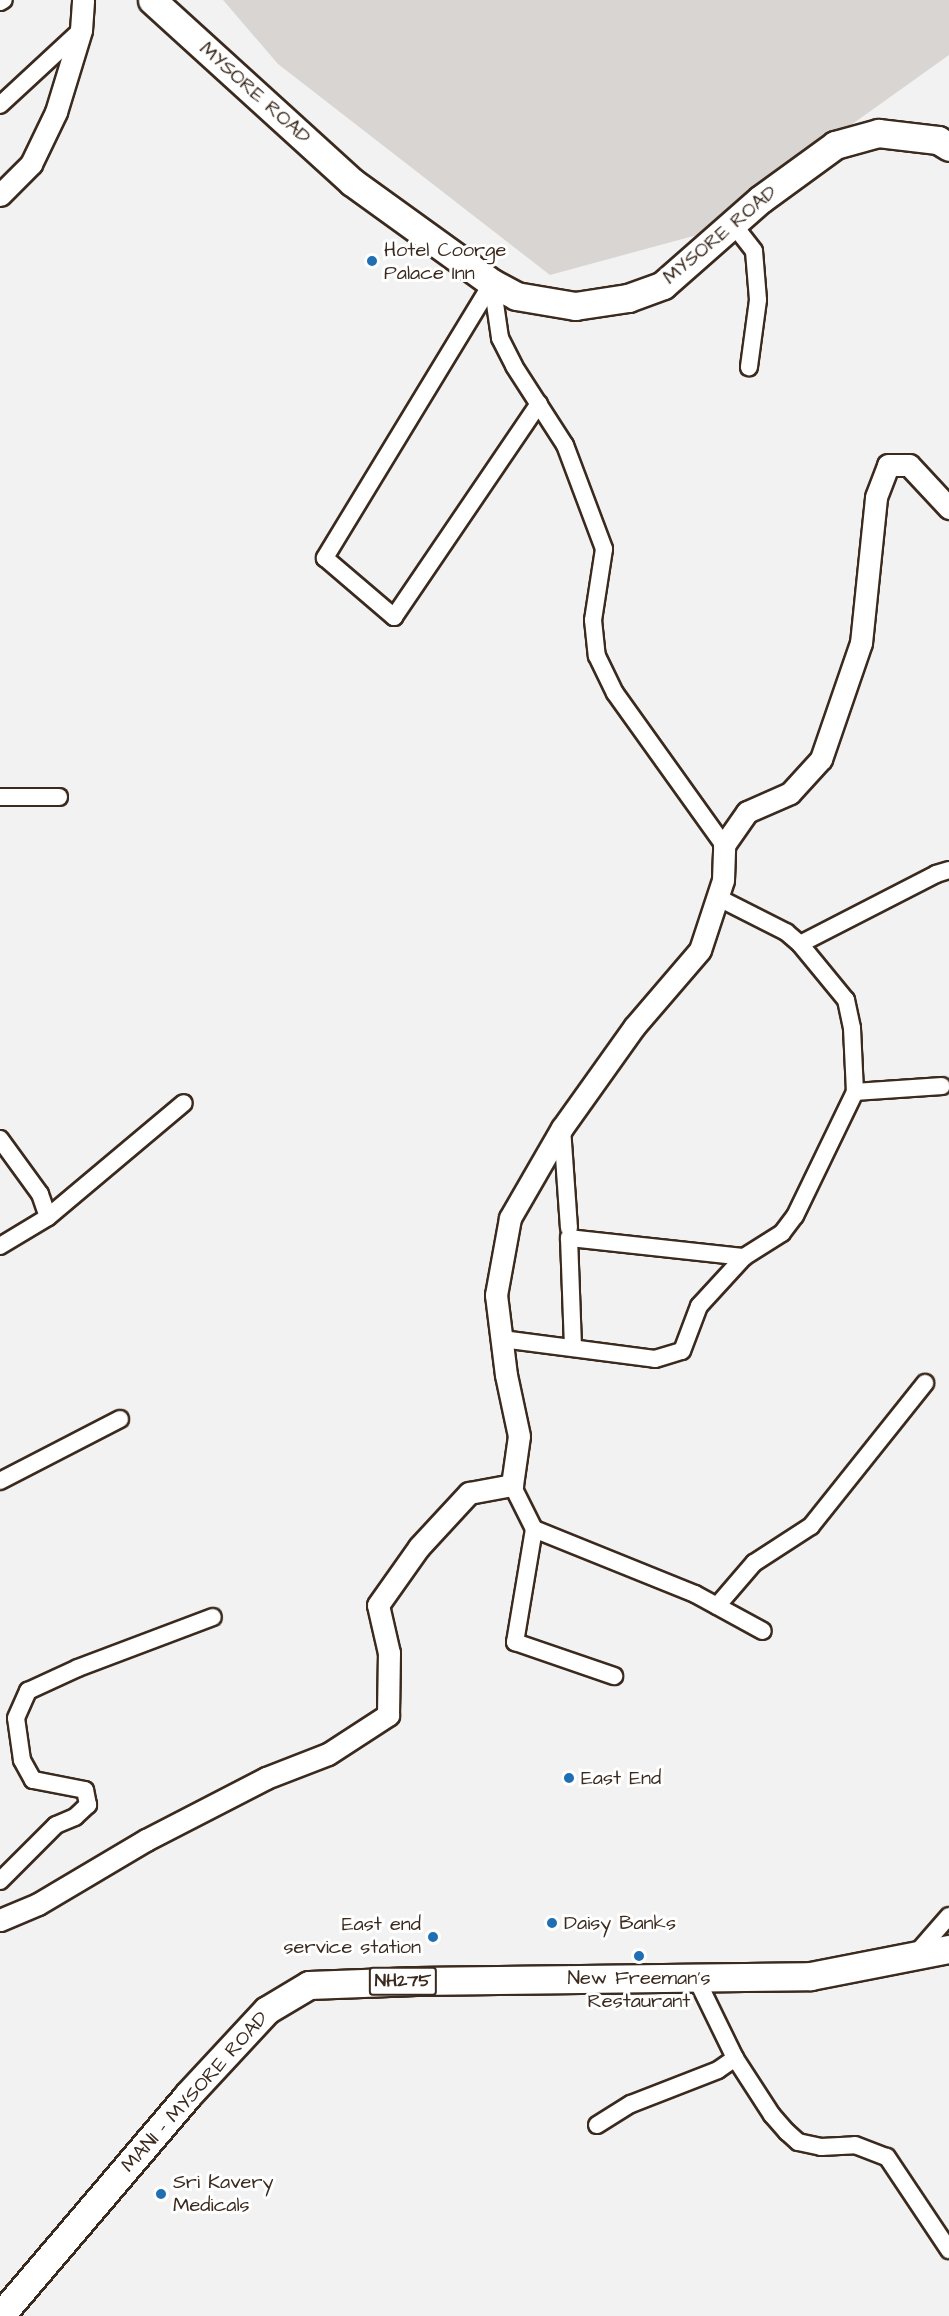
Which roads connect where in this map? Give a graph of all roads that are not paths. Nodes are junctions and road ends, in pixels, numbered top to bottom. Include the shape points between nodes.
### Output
1 (4, 0) edge
2 (82, 0) edge
3 (152, 0) edge
4 (0, 2) edge
5 (81, 30) junction
6 (0, 105) edge
7 (949, 147) edge
8 (0, 195) edge
9 (733, 224) junction
10 (492, 283) junction
11 (749, 367) dead end
12 (539, 404) junction
13 (949, 508) edge
14 (0, 797) edge
15 (59, 797) dead end
16 (724, 845) junction
17 (949, 870) edge
18 (717, 897) junction
19 (800, 944) junction
20 (942, 1086) dead end
21 (855, 1092) junction
22 (184, 1103) dead end
23 (562, 1128) junction
24 (0, 1139) edge
25 (48, 1217) junction
26 (569, 1228) dead end
27 (0, 1246) edge
28 (744, 1257) junction
29 (502, 1340) junction
30 (573, 1347) junction
31 (925, 1383) dead end
32 (120, 1419) dead end
33 (0, 1481) edge
34 (512, 1485) junction
35 (534, 1529) junction
36 (717, 1606) junction
37 (213, 1617) dead end
38 (763, 1631) dead end
39 (614, 1676) dead end
40 (0, 1881) edge
41 (949, 1916) edge
42 (0, 1920) edge
43 (949, 1949) edge
44 (913, 1956) junction
45 (696, 1978) junction
46 (735, 2058) junction
47 (597, 2125) dead end
48 (949, 2250) edge
49 (0, 2316) edge

1 - 4 street
2 - 5 street
3 - 10 highway, MYSORE ROAD via 352,182
5 - 6 street
5 - 8 street via 56,112 31,164
7 - 9 highway, MYSORE ROAD via 938,140 878,133 835,145
9 - 10 highway, MYSORE ROAD via 663,285 628,298 575,306 516,297
9 - 11 street via 754,251 758,300
10 - 12 street via 500,338
10 - 12 street via 325,558 394,616
12 - 16 street via 565,445 604,549 592,620 597,656 615,693
13 - 16 street via 909,465 888,465 876,497 861,643 820,759 790,793 747,812
14 - 15 street
16 - 18 street via 723,880
17 - 19 street
18 - 19 street via 786,932
18 - 23 street via 700,950 634,1027
19 - 21 street via 846,1000 852,1028
20 - 21 street
21 - 28 street via 795,1216 782,1233
22 - 25 street
23 - 26 street
23 - 29 street via 510,1218 496,1295
24 - 25 street via 40,1194
25 - 27 street
28 - 30 street via 699,1306 682,1351 655,1359
28 - 30 street via 569,1238
29 - 30 street
29 - 34 street via 519,1436
31 - 36 street via 811,1526 754,1563
32 - 33 street
34 - 35 street
34 - 42 street via 469,1493 419,1547 378,1605 389,1653 388,1715 328,1754 266,1778 146,1840 38,1904
35 - 36 street
35 - 39 street via 515,1642
36 - 38 street
37 - 40 street via 28,1691 16,1718 22,1760 33,1780 85,1790 88,1805 75,1817 56,1825
41 - 44 street
43 - 44 highway, MANI - MYSORE ROAD / NH275
44 - 45 highway, MANI - MYSORE ROAD / NH275 via 811,1977
45 - 46 street
45 - 49 highway, MANI - MYSORE ROAD / NH275 via 309,1985 267,2010 202,2079
46 - 47 street via 718,2070 631,2104
46 - 48 street via 772,2115 798,2142 821,2147 855,2145 887,2157

